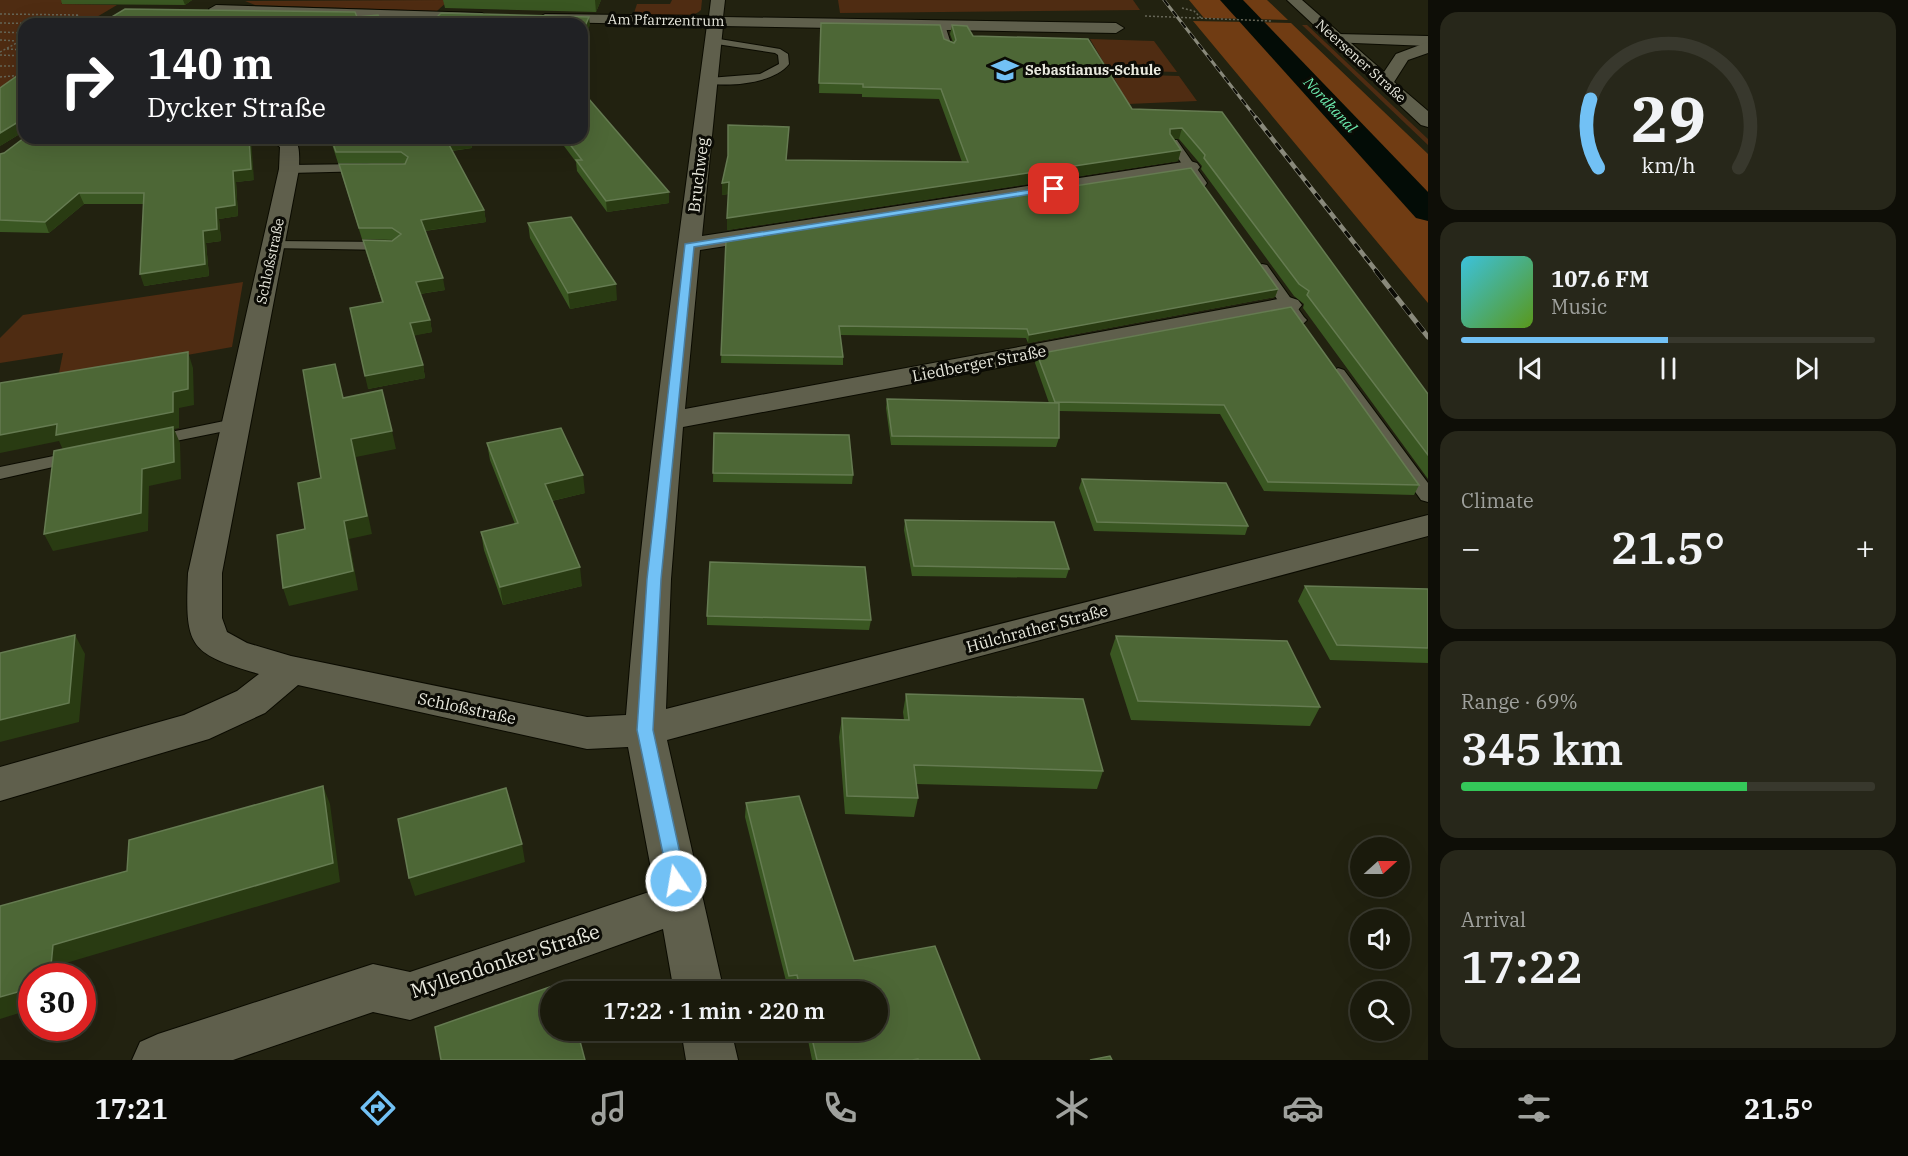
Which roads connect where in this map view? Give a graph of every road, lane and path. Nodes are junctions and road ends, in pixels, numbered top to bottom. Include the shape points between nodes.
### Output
1 (229, 0) edge
2 (1294, 0) edge
3 (1182, 8) dead end
4 (216, 9) junction
5 (0, 14) edge
6 (502, 17) edge
7 (74, 18) edge
8 (203, 18) edge
9 (396, 18) edge
10 (480, 18) edge
11 (1201, 18) junction
12 (588, 21) edge
13 (715, 21) edge
14 (1275, 21) dead end
15 (0, 23) edge
16 (18, 23) edge
17 (941, 25) junction
18 (1116, 28) joint
19 (0, 32) edge
20 (18, 33) edge
21 (1336, 39) junction
22 (0, 40) edge
23 (18, 41) edge
24 (1428, 41) edge
25 (18, 42) edge
26 (1428, 46) edge
27 (950, 48) edge
28 (5, 49) junction
29 (18, 50) edge
30 (0, 52) edge
31 (18, 55) edge
32 (0, 66) edge
33 (18, 66) edge
34 (18, 75) edge
35 (0, 77) edge
36 (18, 78) edge
37 (14, 81) edge
38 (709, 81) junction
39 (1385, 83) junction
40 (1428, 121) edge
41 (1173, 142) edge
42 (288, 144) edge
43 (381, 168) edge
44 (1190, 168) junction
45 (289, 169) junction
46 (1210, 195) edge
47 (690, 244) junction
48 (274, 245) junction
49 (394, 246) edge
50 (1256, 259) edge
51 (1288, 305) junction
52 (1310, 334) edge
53 (1330, 362) edge
54 (669, 421) junction
55 (234, 424) junction
56 (129, 446) edge
57 (93, 453) edge
58 (0, 473) edge
59 (1428, 496) edge
60 (1428, 525) edge
61 (291, 669) junction
62 (645, 730) junction
63 (0, 784) edge
64 (681, 902) junction
65 (697, 981) edge
66 (708, 1041) edge
67 (158, 1060) edge
68 (712, 1060) edge

1 - 4 street
2 - 21 street, Neersener Straße
3 - 11 path
4 - 8 street
4 - 9 street
5 - 7 path via 79,15
6 - 10 street
11 - 14 path
11 - 18 path via 1129,16
12 - 13 street, Am Pfarrzentrum
13 - 17 street, Am Pfarrzentrum
13 - 38 street, Bruchweg
13 - 38 lane via 780,52 784,64 768,75
15 - 16 path
17 - 18 street, Am Pfarrzentrum
17 - 27 lane
19 - 20 path
21 - 24 street
21 - 39 street, Neersener Straße
22 - 23 path
25 - 28 path
26 - 39 street via 1402,57
28 - 29 path
28 - 30 path
30 - 31 path
32 - 33 path
34 - 35 path
36 - 37 path
38 - 47 street, Bruchweg
39 - 40 street, Neersener Straße
41 - 44 lane
42 - 45 street, Schloßstraße
43 - 45 lane
44 - 46 lane
44 - 47 street
45 - 48 street, Schloßstraße
47 - 54 street, Bruchweg
48 - 49 lane
48 - 55 street, Schloßstraße
50 - 51 lane
51 - 52 lane
51 - 54 street, Liedberger Straße
53 - 59 lane
54 - 62 street, Bruchweg
55 - 56 lane
55 - 61 street, Schloßstraße via 205,573 204,618 212,640 234,653
57 - 58 lane
60 - 62 street, Hülchrather Straße
61 - 62 street, Schloßstraße via 587,733
61 - 63 street via 251,702 195,728
62 - 64 street, Bruchweg
64 - 65 street, Bruchweg
64 - 67 street, Myllendonker Straße via 410,996 373,988
66 - 68 street

